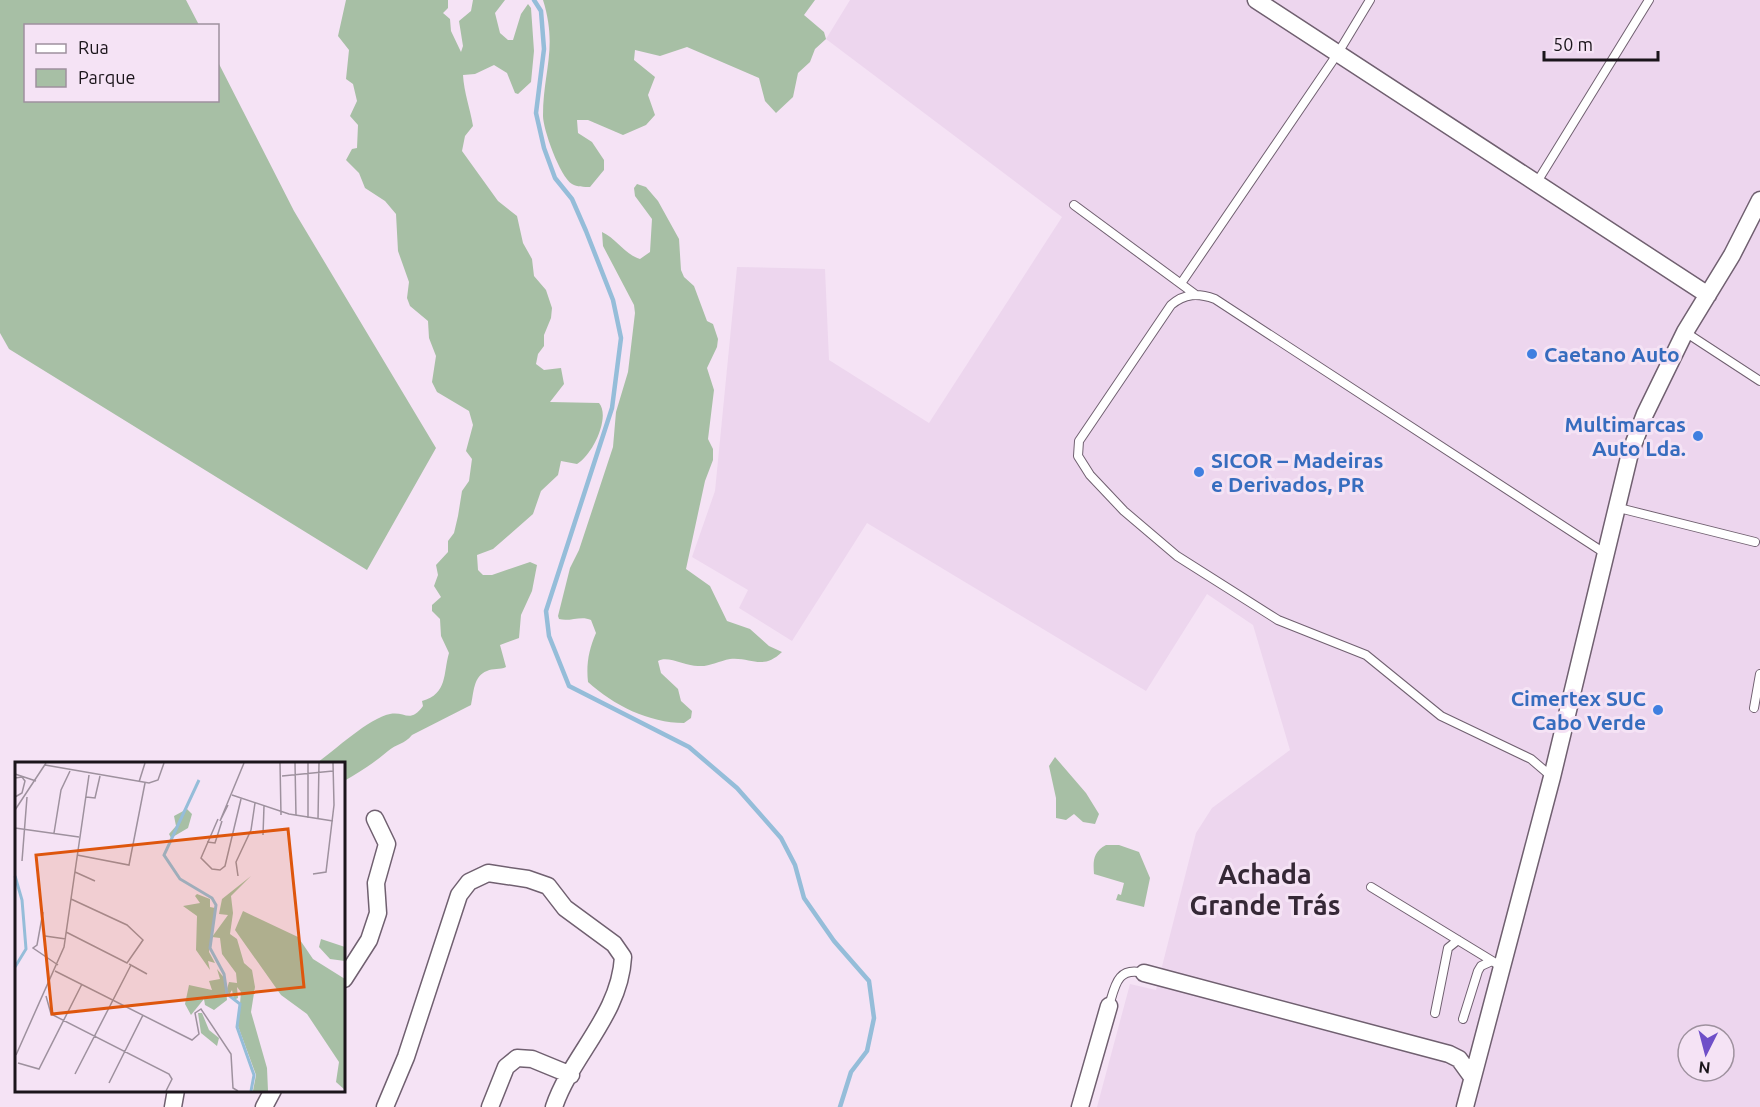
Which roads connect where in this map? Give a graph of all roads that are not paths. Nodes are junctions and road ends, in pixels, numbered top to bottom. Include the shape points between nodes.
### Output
1 (1256, 0) edge
2 (1370, 0) edge
3 (1649, 0) edge
4 (1338, 53) junction
5 (1538, 182) junction
6 (1760, 200) edge
7 (1074, 205) dead end
8 (1182, 282) junction
9 (1196, 295) junction
10 (1708, 295) junction
11 (1685, 332) junction
12 (1760, 381) edge
13 (1615, 507) junction
14 (1755, 542) dead end
15 (1606, 554) junction
16 (1760, 674) edge
17 (1754, 708) dead end
18 (1552, 777) junction
19 (375, 819) dead end
20 (1371, 887) dead end
21 (1458, 940) junction
22 (1497, 964) junction
23 (1144, 973) joint
24 (345, 977) edge
25 (1109, 1006) joint
26 (1436, 1013) dead end
27 (1463, 1019) dead end
28 (571, 1075) junction
29 (1472, 1077) junction
30 (176, 1092) edge
31 (272, 1092) edge
32 (173, 1107) edge
33 (264, 1107) edge
34 (385, 1107) edge
35 (490, 1107) edge
36 (554, 1107) edge
37 (1080, 1107) edge
38 (1466, 1107) edge

1 - 4 street
2 - 4 lane
3 - 5 lane
4 - 5 street
4 - 8 lane
5 - 10 street
6 - 10 street
7 - 8 lane
8 - 9 lane
9 - 15 lane via 1215,299
9 - 18 lane via 1185,296 1171,305 1079,441 1078,456 1090,475 1118,506 1177,556 1278,620 1366,655 1441,716 1531,759
10 - 11 street
11 - 12 lane
11 - 13 street via 1645,414
13 - 14 lane
13 - 15 street
15 - 18 street
16 - 17 lane
18 - 22 street
19 - 24 street via 387,844 376,883 378,913 369,940
20 - 21 lane
21 - 22 lane
21 - 26 lane via 1448,948
22 - 27 lane via 1478,971
22 - 29 street
23 - 25 lane via 1131,970 1124,974
23 - 29 street via 1449,1054 1459,1059
25 - 37 street
28 - 34 street via 608,1008 622,967 621,950 573,916 548,886 488,873 469,882 459,896 406,1057
28 - 35 street via 532,1059 517,1058 506,1067
28 - 36 street via 559,1090
29 - 38 street
30 - 32 street
31 - 33 street

